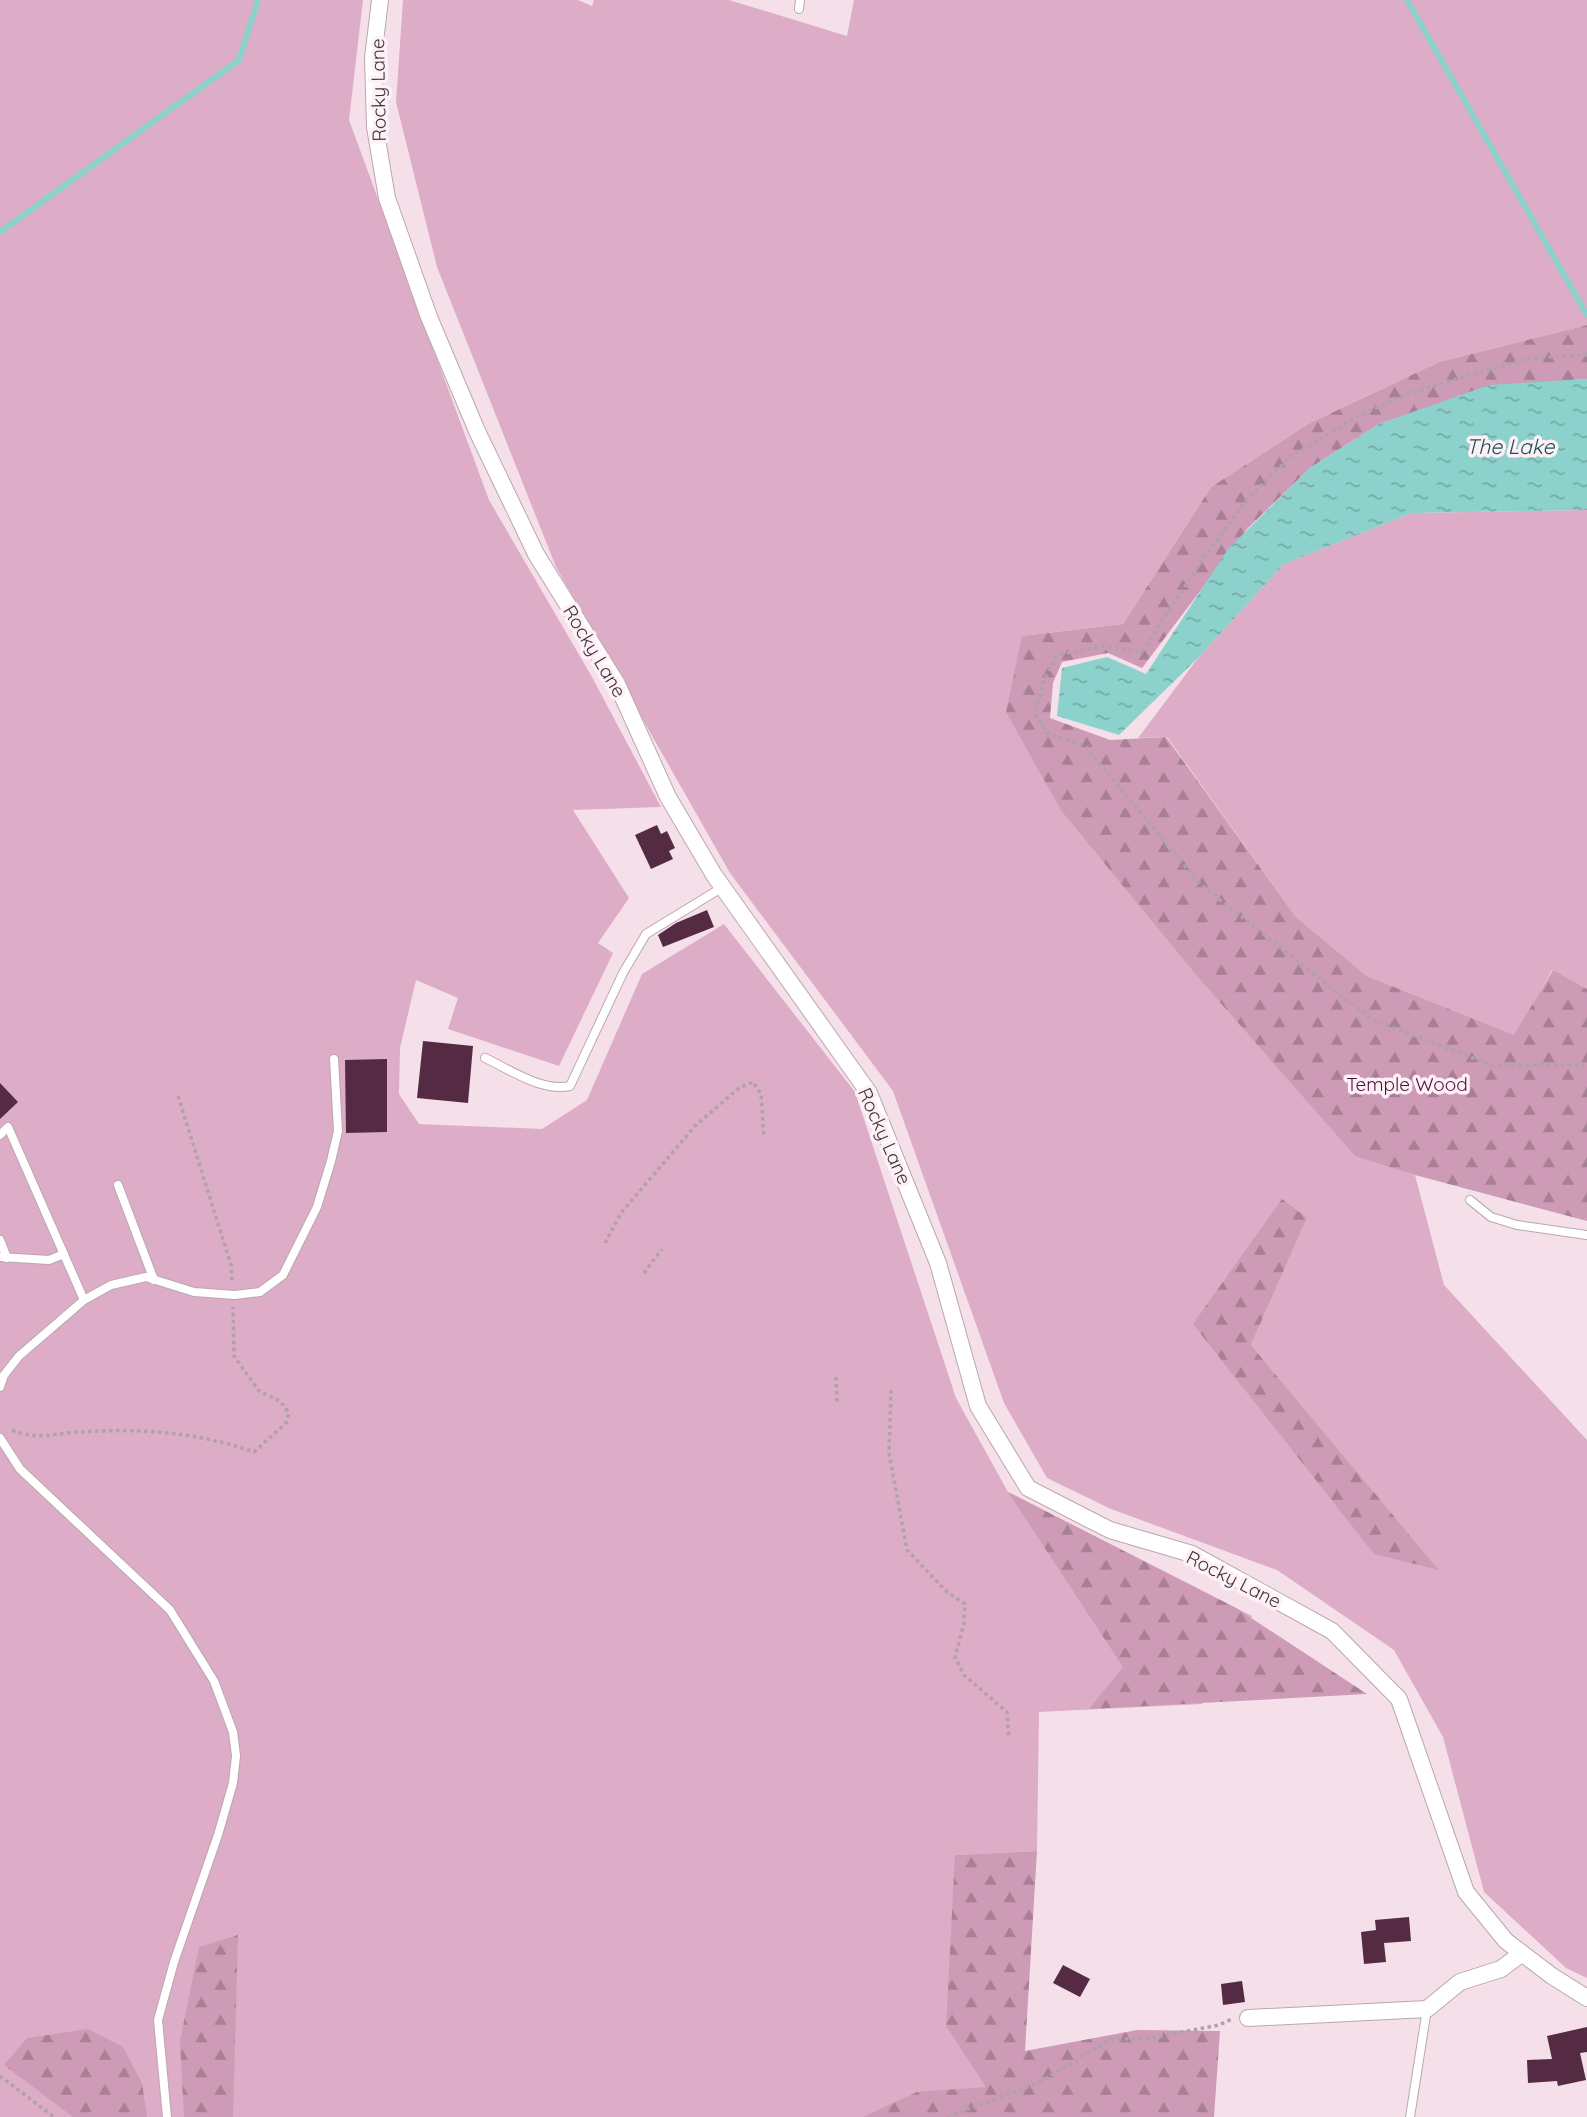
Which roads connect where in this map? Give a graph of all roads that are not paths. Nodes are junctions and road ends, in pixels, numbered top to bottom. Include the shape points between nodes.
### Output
1 (380, 0) edge
2 (723, 887) junction
3 (485, 1058) dead end
4 (334, 1059) dead end
5 (0, 1135) edge
6 (118, 1185) dead end
7 (1470, 1200) dead end
8 (1587, 1235) edge
9 (0, 1240) edge
10 (64, 1254) junction
11 (4, 1258) edge
12 (154, 1279) junction
13 (84, 1300) junction
14 (0, 1387) edge
15 (0, 1438) edge
16 (1521, 1954) junction
17 (1587, 1998) edge
18 (1427, 2008) junction
19 (1248, 2018) road end
20 (167, 2117) edge
21 (1410, 2117) edge

1 - 2 street, Rocky Lane via 373,58 375,127 387,198 429,317 536,554 617,684 668,797
2 - 3 lane via 646,934 570,1086 542,1085
2 - 16 street, Rocky Lane via 869,1093 938,1263 978,1406 1028,1488 1110,1530 1192,1554 1332,1631 1399,1699 1466,1892
4 - 12 lane via 338,1131 317,1207 283,1275 260,1292 233,1295 194,1292
5 - 10 lane via 8,1127
6 - 12 lane
7 - 8 lane via 1491,1217 1517,1225
9 - 11 lane
10 - 11 lane via 49,1260
10 - 13 lane
12 - 13 lane via 111,1285
13 - 14 lane via 19,1356
15 - 20 lane via 20,1469 170,1610 214,1681 233,1732 233,1783 158,2020
16 - 17 street, Rocky Lane
16 - 18 street via 1501,1969 1460,1982
18 - 19 street
18 - 21 lane

